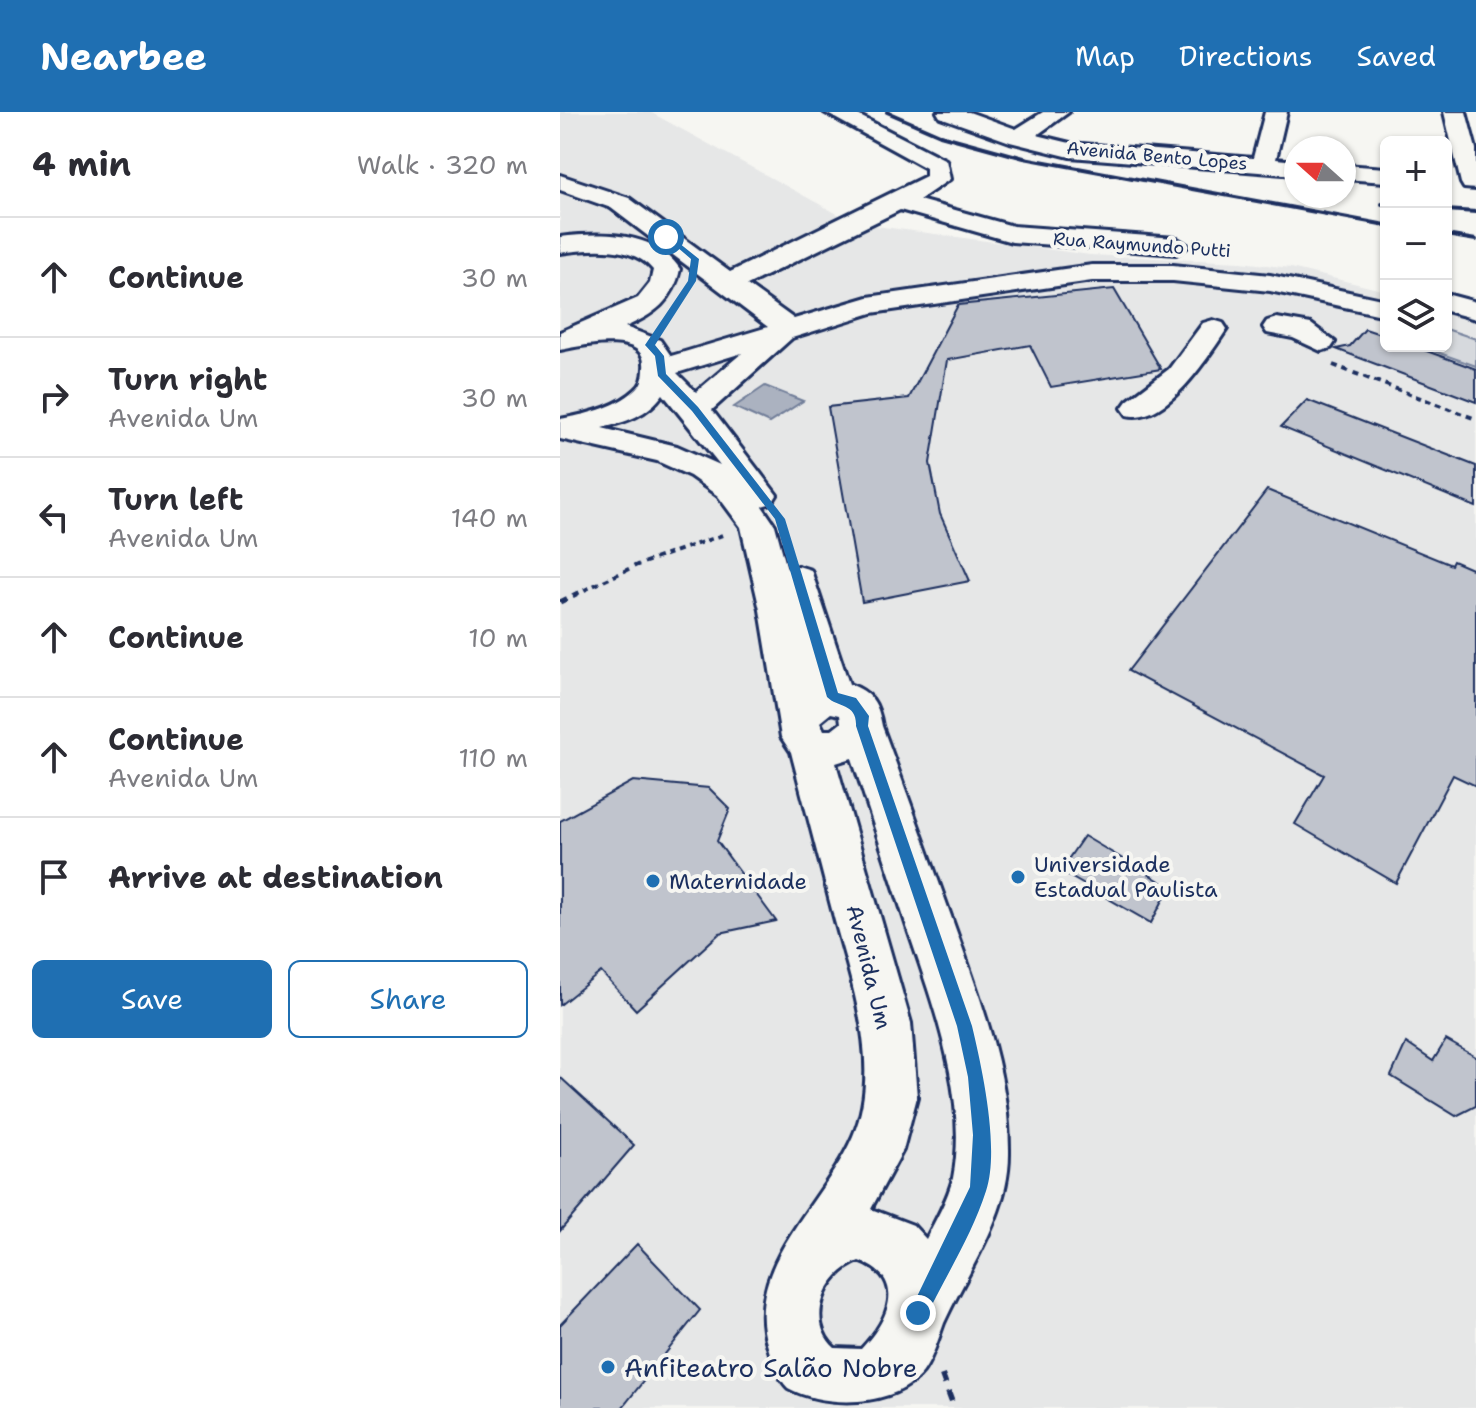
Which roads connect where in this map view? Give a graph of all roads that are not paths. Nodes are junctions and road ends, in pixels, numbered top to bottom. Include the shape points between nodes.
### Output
1 (835, 112) edge
2 (948, 112) edge
3 (1058, 112) edge
4 (1276, 112) edge
5 (1455, 112) edge
6 (1018, 137) junction
7 (1263, 166) junction
8 (1284, 167) edge
9 (1356, 173) edge
10 (1380, 175) edge
11 (1452, 181) edge
12 (560, 182) edge
13 (1474, 183) edge
14 (898, 202) junction
15 (560, 245) edge
16 (1201, 248) dead end
17 (695, 259) junction
18 (1339, 272) dead end
19 (1380, 283) edge
20 (727, 284) junction
21 (1452, 304) edge
22 (1380, 307) edge
23 (1476, 311) edge
24 (1452, 326) edge
25 (1277, 327) dead end
26 (788, 328) junction
27 (1213, 329) dead end
28 (1476, 333) edge
29 (564, 340) edge
30 (1322, 351) road end
31 (658, 363) junction
32 (1138, 408) dead end
33 (695, 409) junction
34 (560, 428) edge
35 (826, 721) junction
36 (803, 1269) junction
37 (918, 1313) junction

1 - 14 street via 938,165 938,179
2 - 6 street
3 - 6 street, Avenida Bento Lopes
4 - 7 street
5 - 13 street
6 - 7 street, Avenida Bento Lopes via 1070,150
7 - 8 street, Avenida Bento Lopes
9 - 10 street
11 - 13 street
12 - 17 street via 620,203
14 - 16 street, Rua Raymundo Putti via 1012,234
14 - 20 street
15 - 29 street via 637,248 657,257 667,269 663,291 648,305
17 - 20 street
17 - 31 street via 692,281
18 - 19 street
20 - 26 street
21 - 23 street
22 - 26 street via 1270,283 1134,271 868,305
24 - 28 street
25 - 30 street via 1301,330
26 - 31 street
26 - 33 street
27 - 32 street via 1180,375
29 - 31 street via 614,334
31 - 33 street, Avenida Um
31 - 34 street via 645,400 597,423
33 - 35 street, Avenida Um via 780,519
34 - 35 street, Avenida Um via 666,453 702,468 730,488 758,525
35 - 36 street, Avenida Um via 886,1023 891,1097 876,1150
35 - 37 street, Avenida Um via 965,1026 976,1077 979,1188
36 - 37 street via 818,1250 838,1238 880,1236 911,1264 919,1287
36 - 37 street via 790,1309 792,1334 816,1373 836,1382 881,1374 912,1337

